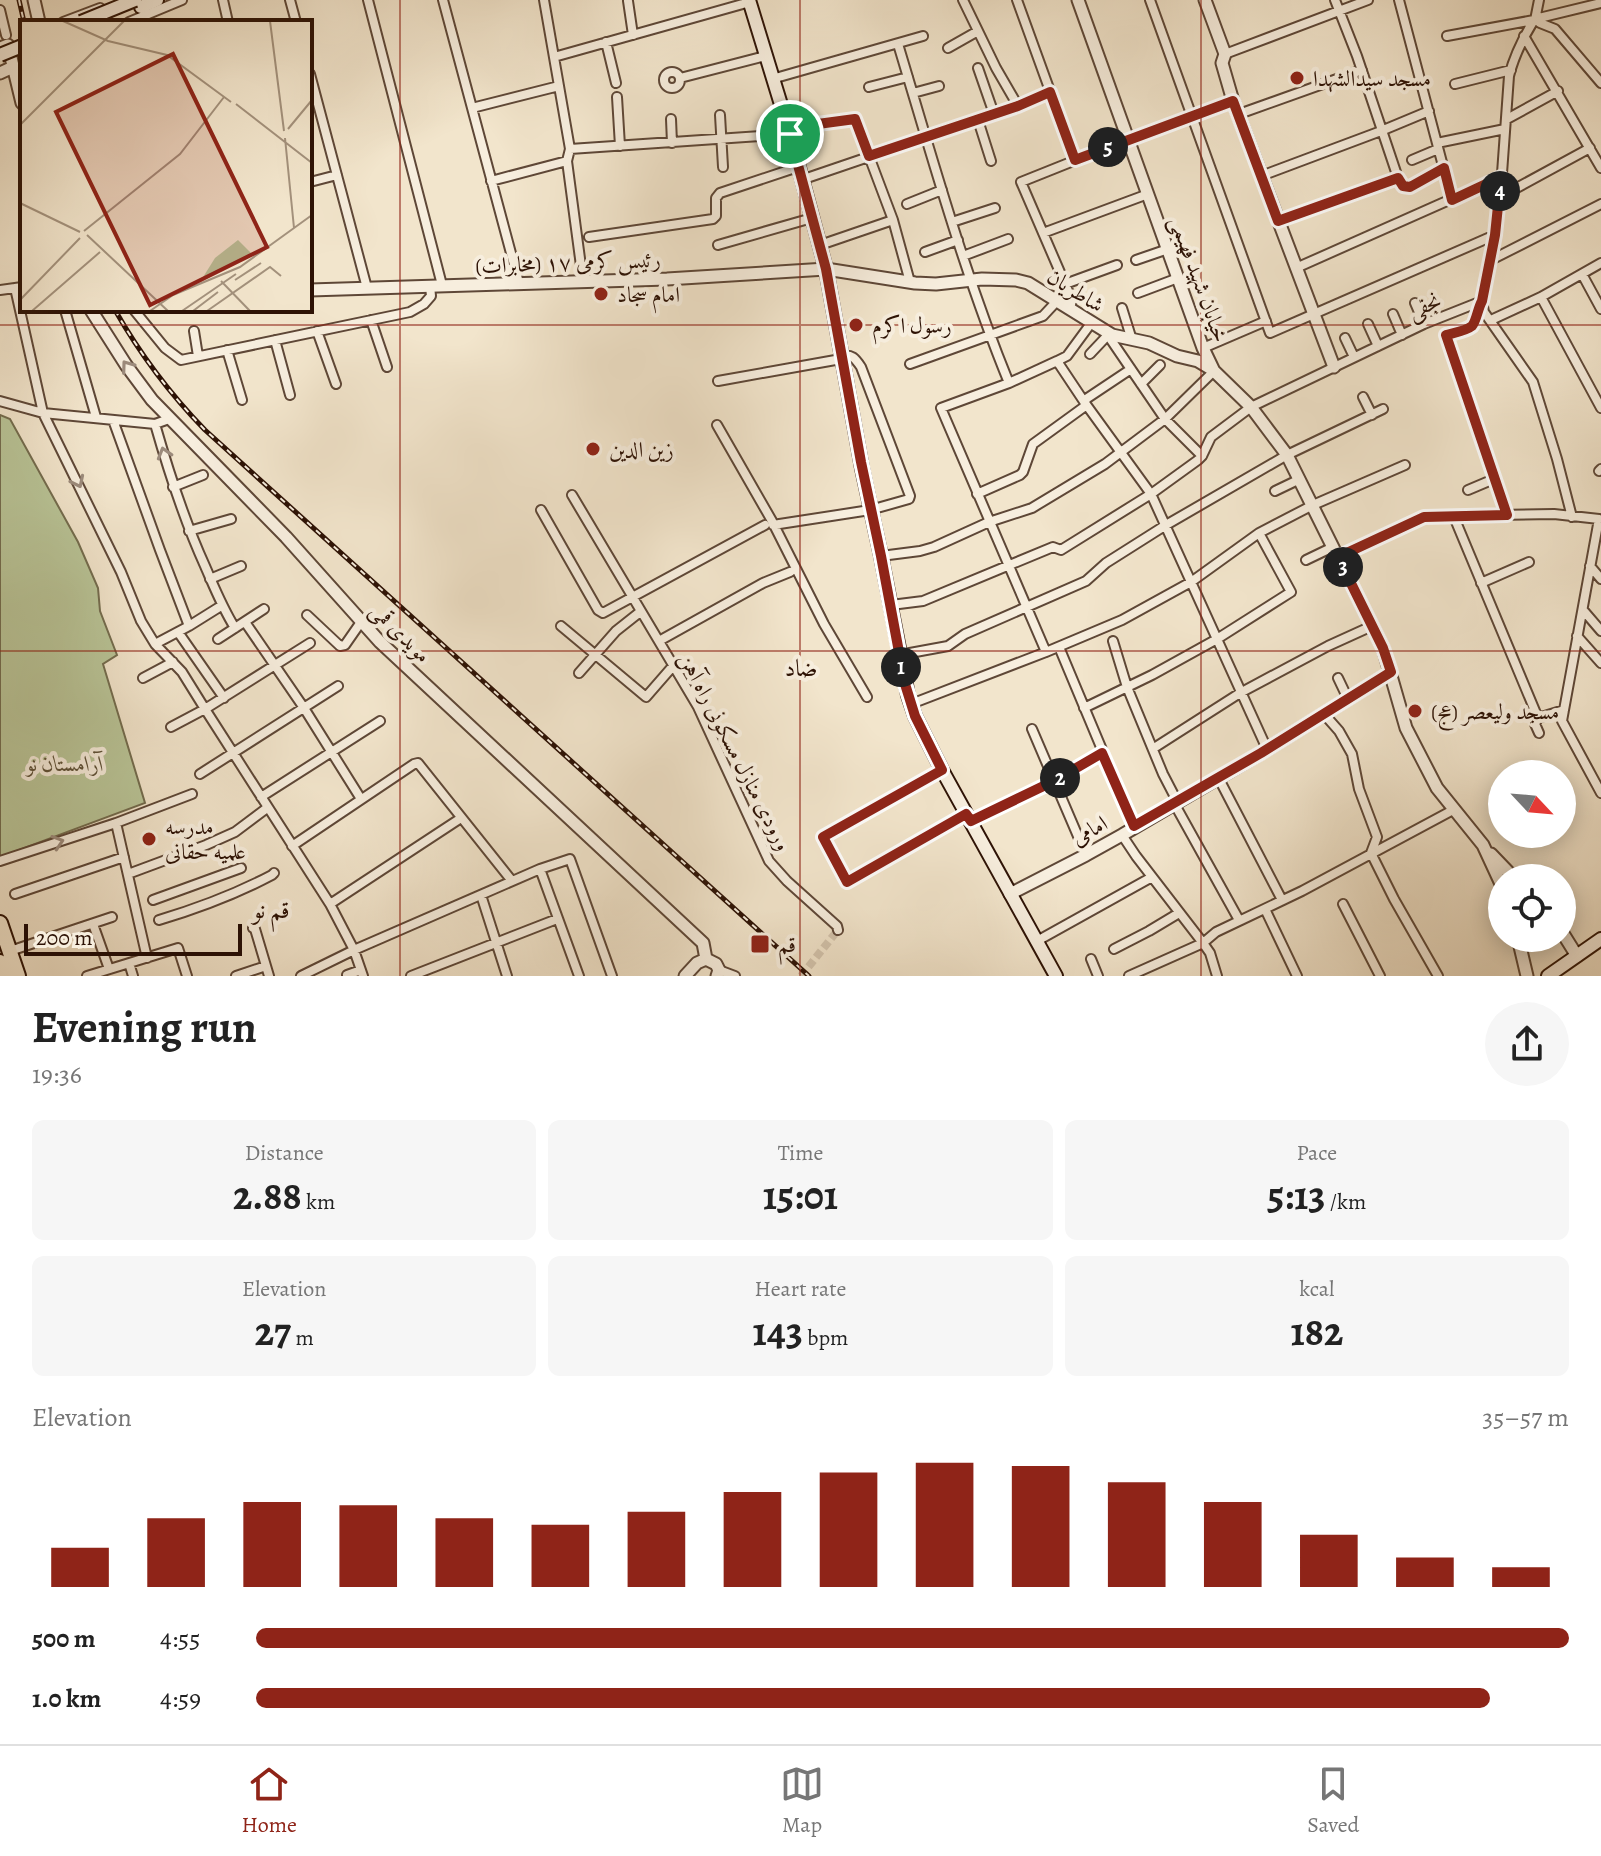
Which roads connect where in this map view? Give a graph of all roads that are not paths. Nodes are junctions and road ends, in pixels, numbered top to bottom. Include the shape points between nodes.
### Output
1 (34, 0) edge
2 (119, 0) edge
3 (157, 0) edge
4 (182, 0) edge
5 (223, 0) edge
6 (290, 0) edge
7 (368, 0) edge
8 (443, 0) edge
9 (544, 0) edge
10 (963, 0) edge
11 (1017, 0) edge
12 (1078, 0) edge
13 (1150, 0) edge
14 (1335, 0) edge
15 (1368, 0) edge
16 (1399, 0) edge
17 (1539, 0) edge
18 (628, 1) edge
19 (750, 1) edge
20 (1210, 2) edge
21 (138, 3) edge
22 (1601, 3) edge
23 (100, 4) edge
24 (0, 10) edge
25 (1339, 11) junction
26 (39, 20) edge
27 (67, 20) edge
28 (87, 20) edge
29 (108, 20) edge
30 (134, 20) edge
31 (228, 20) edge
32 (295, 20) edge
33 (1537, 20) junction
34 (978, 31) junction
35 (633, 35) junction
36 (923, 36) dead end
37 (1447, 36) dead end
38 (1524, 36) junction
39 (606, 42) junction
40 (898, 44) junction
41 (7, 46) edge
42 (948, 48) dead end
43 (1225, 54) junction
44 (765, 56) junction
45 (554, 57) junction
46 (7, 66) edge
47 (978, 68) dead end
48 (1362, 70) junction
49 (1511, 70) junction
50 (0, 73) edge
51 (908, 77) junction
52 (680, 78) dead end
53 (772, 79) junction
54 (312, 81) edge
55 (616, 83) dead end
56 (1601, 83) edge
57 (1455, 84) dead end
58 (559, 86) junction
59 (939, 86) dead end
60 (869, 87) dead end
61 (1558, 91) junction
62 (1050, 92) junction
63 (913, 93) junction
64 (617, 97) dead end
65 (20, 98) edge
66 (1233, 101) junction
67 (1018, 106) junction
68 (472, 108) junction
69 (1429, 111) junction
70 (994, 114) junction
71 (1239, 114) junction
72 (720, 115) dead end
73 (1193, 116) junction
74 (671, 119) dead end
75 (978, 120) junction
76 (1506, 124) junction
77 (789, 131) junction
78 (1381, 131) junction
79 (926, 137) junction
80 (722, 139) junction
81 (1127, 140) junction
82 (672, 143) junction
83 (620, 146) junction
84 (1437, 146) junction
85 (1590, 148) junction
86 (570, 149) junction
87 (869, 156) junction
88 (1075, 160) junction
89 (1412, 160) dead end
90 (567, 161) junction
91 (991, 161) dead end
92 (723, 167) dead end
93 (1444, 168) junction
94 (1601, 168) edge
95 (800, 173) junction
96 (337, 175) junction
97 (1261, 176) junction
98 (1501, 177) junction
99 (1398, 178) junction
100 (312, 181) edge
101 (491, 181) junction
102 (942, 190) junction
103 (1148, 194) junction
104 (1500, 197) junction
105 (1452, 200) junction
106 (907, 204) dead end
107 (1601, 204) edge
108 (995, 208) dead end
109 (812, 218) junction
110 (893, 220) junction
111 (1278, 221) junction
112 (952, 222) junction
113 (1043, 233) junction
114 (1495, 235) junction
115 (589, 237) dead end
116 (1008, 239) dead end
117 (958, 240) junction
118 (718, 245) dead end
119 (820, 245) junction
120 (1168, 249) junction
121 (925, 252) dead end
122 (963, 256) junction
123 (1136, 260) dead end
124 (1489, 261) junction
125 (1601, 263) edge
126 (1117, 265) dead end
127 (1296, 268) junction
128 (826, 269) junction
129 (1582, 274) junction
130 (1178, 278) junction
131 (583, 281) junction
132 (971, 281) junction
133 (910, 282) junction
134 (519, 283) junction
135 (1065, 284) junction
136 (436, 286) junction
137 (18, 288) edge
138 (367, 288) junction
139 (0, 290) edge
140 (312, 290) edge
141 (1138, 293) dead end
142 (1541, 297) junction
143 (1057, 301) junction
144 (1482, 301) junction
145 (1415, 303) dead end
146 (1122, 308) dead end
147 (1070, 309) junction
148 (1601, 309) edge
149 (23, 312) edge
150 (66, 312) edge
151 (92, 312) edge
152 (136, 312) edge
153 (1314, 314) junction
154 (1393, 314) dead end
155 (371, 320) junction
156 (1491, 320) junction
157 (1266, 321) junction
158 (1092, 322) junction
159 (1368, 324) dead end
160 (1424, 324) junction
161 (194, 331) dead end
162 (317, 331) junction
163 (1106, 333) junction
164 (990, 335) junction
165 (1402, 335) junction
166 (1345, 338) dead end
167 (275, 340) junction
168 (1132, 340) junction
169 (1378, 346) junction
170 (1203, 348) junction
171 (227, 350) junction
172 (1090, 354) dead end
173 (198, 356) junction
174 (841, 357) junction
175 (1354, 357) junction
176 (1057, 361) junction
177 (910, 364) dead end
178 (1160, 365) dead end
179 (387, 367) dead end
180 (1334, 367) junction
181 (1131, 369) junction
182 (1214, 371) junction
183 (718, 381) dead end
184 (1009, 383) junction
185 (336, 384) dead end
186 (1141, 384) junction
187 (290, 395) dead end
188 (1363, 397) dead end
189 (242, 400) dead end
190 (0, 401) edge
191 (1085, 403) junction
192 (1251, 407) junction
193 (1601, 408) edge
194 (1383, 409) dead end
195 (43, 413) junction
196 (1372, 415) junction
197 (96, 417) junction
198 (169, 419) junction
199 (1165, 419) junction
200 (113, 420) junction
201 (155, 424) junction
202 (717, 425) dead end
203 (1121, 452) junction
204 (1287, 455) junction
205 (1202, 456) junction
206 (1405, 465) dead end
207 (203, 475) dead end
208 (1300, 479) junction
209 (1494, 479) junction
210 (173, 487) junction
211 (1468, 490) dead end
212 (1275, 491) dead end
213 (977, 494) junction
214 (1151, 494) junction
215 (572, 495) dead end
216 (1313, 505) junction
217 (541, 510) dead end
218 (870, 510) junction
219 (1507, 515) junction
220 (1454, 517) junction
221 (1572, 517) junction
222 (1600, 518) edge
223 (231, 519) dead end
224 (989, 522) junction
225 (769, 525) junction
226 (1166, 525) junction
227 (189, 531) junction
228 (1259, 533) junction
229 (1336, 552) junction
230 (881, 556) junction
231 (1306, 560) dead end
232 (1529, 562) dead end
233 (1008, 565) junction
234 (241, 566) dead end
235 (1590, 566) junction
236 (790, 572) dead end
237 (210, 579) junction
238 (1601, 579) edge
239 (1191, 582) junction
240 (1481, 583) junction
241 (632, 597) junction
242 (891, 605) junction
243 (221, 606) junction
244 (1026, 608) junction
245 (264, 609) dead end
246 (1583, 610) junction
247 (640, 612) junction
248 (307, 615) dead end
249 (245, 622) junction
250 (361, 622) junction
251 (189, 626) junction
252 (561, 626) dead end
253 (1372, 626) junction
254 (235, 628) junction
255 (1601, 631) edge
256 (178, 632) junction
257 (1577, 636) junction
258 (218, 639) dead end
259 (1217, 639) junction
260 (659, 641) junction
261 (1113, 641) dead end
262 (310, 643) dead end
263 (155, 644) junction
264 (1059, 647) junction
265 (1046, 652) junction
266 (596, 655) junction
267 (899, 655) junction
268 (173, 662) junction
269 (1601, 663) edge
270 (275, 666) junction
271 (673, 666) junction
272 (1391, 672) junction
273 (579, 673) dead end
274 (143, 678) dead end
275 (1338, 678) dead end
276 (338, 686) dead end
277 (1127, 687) junction
278 (1240, 693) junction
279 (867, 697) dead end
280 (224, 698) junction
281 (1348, 699) junction
282 (911, 704) junction
283 (304, 708) junction
284 (1084, 708) junction
285 (205, 709) junction
286 (1564, 710) junction
287 (1324, 714) junction
288 (1538, 718) junction
289 (380, 721) dead end
290 (171, 727) dead end
291 (1032, 729) dead end
292 (1539, 733) dead end
293 (1154, 748) junction
294 (1267, 749) junction
295 (234, 753) junction
296 (1102, 753) junction
297 (331, 754) junction
298 (942, 770) junction
299 (200, 774) dead end
300 (1218, 777) junction
301 (1054, 781) junction
302 (1601, 793) edge
303 (192, 794) dead end
304 (261, 797) junction
305 (361, 799) junction
306 (1176, 802) junction
307 (267, 808) junction
308 (1453, 810) junction
309 (461, 818) junction
310 (969, 818) junction
311 (116, 823) junction
312 (1134, 826) junction
313 (1122, 835) junction
314 (1483, 845) junction
315 (292, 846) junction
316 (1371, 853) junction
317 (1086, 855) junction
318 (124, 857) junction
319 (0, 861) edge
320 (1492, 864) edge
321 (1501, 864) edge
322 (241, 868) dead end
323 (540, 869) junction
324 (274, 873) dead end
325 (128, 874) junction
326 (1152, 877) junction
327 (512, 881) junction
328 (15, 894) dead end
329 (1010, 894) junction
330 (481, 895) junction
331 (153, 900) dead end
332 (1282, 900) junction
333 (330, 904) junction
334 (1343, 904) dead end
335 (1265, 909) junction
336 (1179, 913) junction
337 (112, 917) dead end
338 (557, 919) junction
339 (159, 920) dead end
340 (1239, 920) junction
341 (0, 923) edge
342 (93, 924) junction
343 (253, 928) dead end
344 (838, 928) dead end
345 (1601, 939) edge
346 (1037, 941) junction
347 (497, 942) junction
348 (1203, 943) junction
349 (1114, 949) dead end
350 (354, 950) junction
351 (1521, 952) edge
352 (1574, 952) edge
353 (5, 956) edge
354 (1577, 956) junction
355 (147, 958) junction
356 (706, 959) junction
357 (1091, 959) dead end
358 (129, 963) junction
359 (109, 969) junction
360 (267, 971) edge
361 (362, 973) edge
362 (718, 973) edge
363 (347, 975) edge
364 (4, 976) edge
365 (18, 976) edge
366 (87, 976) edge
367 (133, 976) edge
368 (187, 976) edge
369 (236, 976) edge
370 (301, 976) edge
371 (411, 976) edge
372 (507, 976) edge
373 (579, 976) edge
374 (612, 976) edge
375 (685, 976) edge
376 (735, 976) edge
377 (1056, 976) edge
378 (1098, 976) edge
379 (1129, 976) edge
380 (1217, 976) edge
381 (1297, 976) edge
382 (1380, 976) edge
383 (1438, 976) edge
384 (1527, 976) edge
385 (1548, 976) edge

1 - 26 street
2 - 23 street
3 - 21 main road
4 - 30 street
5 - 31 street
6 - 32 street
7 - 136 street
8 - 68 street
9 - 45 street
10 - 34 street
11 - 62 street
12 - 81 street, خیابان شهید فهیمی
13 - 73 street
14 - 25 street
15 - 25 street
16 - 69 street
17 - 33 street
18 - 35 street
19 - 35 street
19 - 44 main road
20 - 43 street
21 - 28 main road, bridge
21 - 29 main road
22 - 33 street
23 - 27 street
24 - 41 street
25 - 43 street
25 - 48 street
33 - 37 street
33 - 38 street
33 - 56 street via 1555,29
34 - 42 street
34 - 67 street
35 - 39 street
36 - 40 street
38 - 49 street
38 - 61 street
39 - 45 street
39 - 55 street
40 - 51 street
40 - 53 street
41 - 46 street
43 - 66 street via 1222,63
44 - 52 street
44 - 53 main road
45 - 58 street
46 - 50 street
46 - 65 street
47 - 70 street
48 - 71 street
48 - 78 street
49 - 57 street
49 - 76 street
51 - 60 street
51 - 63 street
53 - 77 main road
54 - 96 street
58 - 68 street
58 - 86 street
59 - 63 street
61 - 76 street
61 - 85 street
62 - 67 street
62 - 88 street
63 - 79 street
64 - 83 street
66 - 71 street
66 - 73 street
67 - 70 street
68 - 101 street
69 - 78 street
69 - 84 street
70 - 75 street
71 - 97 street
72 - 80 street
73 - 81 street
73 - 157 street
74 - 82 street
75 - 79 street
75 - 91 street
76 - 84 street
76 - 98 street
77 - 80 street
77 - 87 street via 855,119
77 - 95 main road
78 - 97 street
78 - 99 street
79 - 87 street
79 - 102 street
80 - 82 street
80 - 92 street
81 - 88 street
81 - 103 street, خیابان شهید فهیمی
82 - 83 street
83 - 86 street
84 - 89 street
84 - 93 street
85 - 94 street
85 - 104 street
86 - 90 street
87 - 95 street
87 - 110 street
88 - 113 street via 1021,182
90 - 101 street
90 - 131 street
93 - 99 street via 1410,187
93 - 105 street
95 - 109 main road
95 - 115 street via 720,193 713,219
96 - 100 street
96 - 138 street
97 - 111 street
98 - 104 street
98 - 105 street
99 - 111 street
101 - 134 street
102 - 106 street
102 - 112 street
103 - 113 street
103 - 120 street, خیابان شهید فهیمی
104 - 114 street
105 - 127 street
107 - 124 street
108 - 112 street
109 - 118 street
109 - 119 main road
110 - 119 street
110 - 133 street
111 - 127 street
112 - 117 street
113 - 135 street
114 - 124 street
114 - 153 street
116 - 122 street
117 - 121 street
117 - 122 street
119 - 128 main road
120 - 123 street
120 - 130 street, خیابان شهید فهیمی
122 - 132 street
124 - 144 street
125 - 129 street
126 - 135 street
127 - 153 street
128 - 131 street, رئیس کرمی ۱۷ (مخابرات)
128 - 133 street, رئیس کرمی ۱۷ (مخابرات)
128 - 174 main road
129 - 142 street
129 - 148 street
130 - 141 street
130 - 170 street, خیابان شهید فهیمی
131 - 134 street, رئیس کرمی ۱۷ (مخابرات)
132 - 133 street, شاطریان
132 - 143 street, شاطریان via 1016,280
132 - 164 street
134 - 136 street, رئیس کرمی ۱۷ (مخابرات)
135 - 147 street
136 - 138 street, رئیس کرمی ۱۷ (مخابرات)
136 - 155 street via 424,304 410,312
137 - 139 street
138 - 140 street, رئیس کرمی ۱۷ (مخابرات)
142 - 156 street
142 - 193 street
143 - 147 street, شاطریان
143 - 164 street via 1043,316
144 - 156 street
144 - 160 street, نجفی
144 - 209 street via 1471,327 1446,335
145 - 160 street
146 - 168 street
147 - 158 street, شاطریان
149 - 195 street
150 - 197 street
198 -> 151 street, مویدی قمی
152 - 173 street via 181,360
153 - 157 street via 1270,333
153 - 180 street
154 - 165 street
155 - 162 street
155 - 179 street
156 - 221 street via 1533,382
157 - 170 street
158 - 163 street, شاطریان
158 - 176 street via 1067,356
159 - 169 street
160 - 165 street, نجفی
161 - 173 street
162 - 167 street
162 - 185 street
163 - 168 street, شاطریان
163 - 172 street
163 - 181 street
164 - 177 street
164 - 184 street
165 - 169 street, نجفی
166 - 175 street
167 - 171 street
167 - 187 street
168 - 182 street, شاطریان
169 - 175 street, نجفی
170 - 182 street, خیابان شهید فهیمی
171 - 173 street
171 - 189 street
174 - 183 street
174 - 218 main road
174 - 218 street via 849,354 861,367 910,496
175 - 180 street, نجفی
176 - 184 street
176 - 191 street
178 - 186 street
180 - 192 street, نجفی
181 - 186 street
181 - 191 street
182 - 192 street, خیابان شهید فهیمی
182 - 199 street
184 - 213 street via 941,408
186 - 199 street
188 - 196 street
190 - 195 street
191 - 203 street
191 - 213 street via 1033,444 1023,472
192 - 204 street, خیابان شهید فهیمی
192 - 205 street, نجفی via 1211,437
194 - 196 street
195 - 197 street
195 -> 263 street
196 - 204 street
197 - 200 street
198 - 201 street
198 - 250 street, مویدی قمی
199 - 203 street
199 - 205 street
200 - 201 street
200 - 251 street
210 -> 201 street
202 - 225 street
203 - 214 street
203 - 224 street via 1032,508
204 - 208 street, خیابان شهید فهیمی
204 - 226 street
205 - 214 street, نجفی
206 - 216 street
207 - 210 street
208 - 212 street
208 - 216 street, خیابان شهید فهیمی
209 - 211 street
209 - 219 street
210 - 227 street
213 - 224 street
214 - 226 street
214 - 233 street, نجفی via 1061,550 1053,547
215 - 241 street, ورودی منازل مسکونی راه آهن
216 - 228 street
216 - 229 street, خیابان شهید فهیمی
217 - 241 street via 598,610 603,613
218 - 225 street
218 - 230 main road
219 - 220 street
219 - 221 street
220 - 229 street via 1424,517
220 - 240 street
221 - 222 street
222 - 235 street
223 - 227 street
224 - 230 street via 920,551
224 - 233 street
225 - 241 street
225 - 279 street
226 - 239 street
226 - 244 street via 1086,581
227 - 237 street
228 - 239 street
228 - 259 street via 1291,592
229 - 231 street
229 - 253 street, خیابان شهید فهیمی
230 - 242 main road
232 - 240 street
233 - 242 street, نجفی via 923,601
233 - 244 street
234 - 237 street
235 - 238 street
235 - 246 street
236 - 260 street
237 - 243 street
239 - 259 street
239 - 264 street
240 - 288 street
241 - 247 street, ورودی منازل مسکونی راه آهن
242 - 267 main road
243 - 251 street
243 - 254 street
244 - 265 street
244 - 267 street via 948,646
245 - 249 street
246 - 255 street
246 - 257 street
247 - 260 street, ورودی منازل مسکونی راه آهن
247 - 266 street
248 - 250 street via 340,646
249 - 254 street
249 - 270 street
250 - 356 street, مویدی قمی via 703,943
251 - 256 street
252 - 266 street
253 - 272 street, خیابان شهید فهیمی
253 - 278 street
254 - 258 street
256 - 263 street
256 - 280 street
257 - 269 street
257 - 286 street
259 - 277 street
259 - 278 street
260 - 271 street, ورودی منازل مسکونی راه آهن
261 - 277 street
262 - 270 street
263 - 268 street
264 - 265 street
264 - 284 street
265 - 282 street
266 - 271 street via 646,697
266 - 273 street
267 - 282 main road
268 - 274 street
268 - 285 street
270 - 280 street
270 - 283 street
271 - 344 street, ورودی منازل مسکونی راه آهن via 698,707 769,861
272 - 281 street, امامی
272 - 308 street, خیابان شهید فهیمی via 1406,728
275 - 281 street
276 - 283 street
277 - 284 street
277 - 293 street
278 - 293 street
278 - 294 street
280 - 285 street
281 - 287 street, امامی
282 - 298 main road
283 - 295 street
283 - 297 street
284 - 296 street
285 - 290 street
285 - 295 street
286 - 288 street
286 - 302 street via 1562,721
287 - 294 street, امامی
287 - 316 street via 1352,754 1377,837
288 - 292 street
289 - 297 street
291 - 301 street
293 - 306 street
294 - 300 street, امامی
295 - 299 street
295 - 304 street
296 - 301 street
296 - 312 street
297 - 304 street
297 - 305 street
298 - 310 main road
298 - 310 street via 823,837 847,882
300 - 306 street, امامی
300 - 332 street
301 - 310 street
301 - 317 street
303 - 311 street
304 - 307 street
305 - 309 street via 418,763
305 - 315 street
306 - 312 street, امامی
306 - 340 street
307 - 315 street
307 - 325 street via 235,832
308 - 314 street, خیابان شهید فهیمی
308 - 316 street
309 - 327 street
309 - 333 street
310 - 329 main road
311 - 318 street
319 -> 311 street
312 - 313 street, امامی
313 - 317 street, امامی
313 - 326 street
314 - 320 street, خیابان شهید فهیمی
314 - 321 street
315 - 333 street
316 - 332 street
316 - 383 street
317 - 329 street, امامی
318 - 325 street
318 - 328 street
322 - 331 street
323 - 327 street
323 - 338 street
323 - 374 street via 570,859
324 - 339 street via 205,906
325 - 355 street
326 - 336 street
326 - 346 street
327 - 330 street
329 - 346 main road
330 - 347 street
330 - 350 street
332 - 335 street
333 - 350 street
334 - 382 street
335 - 340 street
335 - 381 street
336 - 348 street
336 - 349 street
337 - 342 street
338 - 347 street
338 - 373 street
340 - 348 street
341 - 353 main road
342 - 353 street
342 - 359 street
343 - 360 street
345 - 354 main road
346 - 377 main road
347 - 371 street
347 - 372 street
348 - 379 street
348 - 380 street
350 - 361 street
350 - 370 street
351 - 384 street
352 - 354 street
353 - 364 main road
353 - 365 main road
354 - 385 main road
355 - 358 street
355 - 368 street via 178,948
356 - 362 street, مویدی قمی via 716,964
356 - 375 street
357 - 378 street
358 - 359 street
358 - 367 street
359 - 366 street
360 - 369 street
361 - 363 street
362 - 376 street

